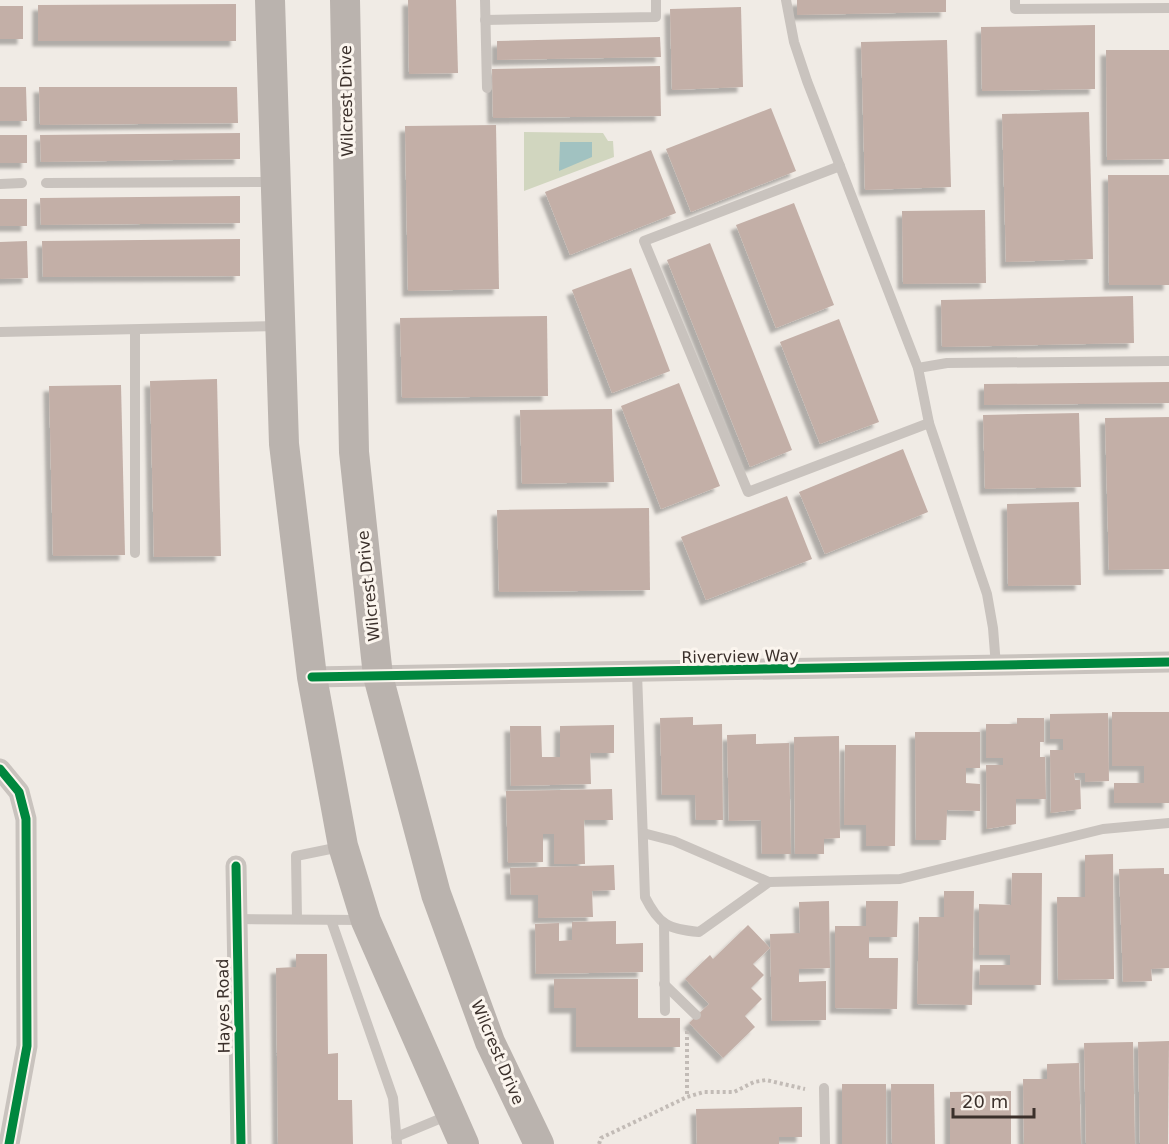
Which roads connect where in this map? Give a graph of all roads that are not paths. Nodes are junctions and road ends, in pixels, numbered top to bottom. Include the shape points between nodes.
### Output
1 (270, 0) edge
2 (345, 0) edge
3 (485, 0) edge
4 (656, 0) edge
5 (786, 0) edge
6 (1015, 0) edge
7 (1169, 8) edge
8 (485, 20) junction
9 (486, 88) dead end
10 (840, 166) junction
11 (274, 182) junction
12 (22, 183) dead end
13 (46, 183) dead end
14 (0, 184) edge
15 (280, 326) junction
16 (135, 330) junction
17 (0, 332) edge
18 (1169, 361) edge
19 (918, 368) junction
20 (929, 423) junction
21 (135, 553) dead end
22 (1169, 662) edge
23 (996, 666) junction
24 (637, 673) junction
25 (378, 676) junction
26 (312, 677) junction
27 (0, 769) edge
28 (1169, 824) edge
29 (643, 833) junction
30 (344, 846) junction
31 (236, 866) dead end
32 (770, 882) junction
33 (237, 919) junction
34 (297, 919) junction
35 (331, 920) junction
36 (366, 921) junction
37 (664, 923) junction
38 (664, 984) junction
39 (665, 1011) dead end
40 (696, 1015) dead end
41 (824, 1088) road end
42 (450, 1114) junction
43 (397, 1141) edge
44 (9, 1144) edge
45 (241, 1144) edge
46 (464, 1144) edge
47 (539, 1144) edge
48 (825, 1144) edge

1 - 11 main road
2 - 25 main road, Wilcrest Drive via 354,452
3 - 8 lane
4 - 8 lane via 656,17
5 - 10 lane via 804,72
6 - 7 lane via 1015,9
8 - 9 lane
10 - 19 lane
10 - 20 lane via 644,241 748,492
11 - 13 lane
11 - 15 main road
12 - 14 lane
15 - 16 lane
15 - 26 main road via 284,444
16 - 17 lane
16 - 21 lane
18 - 19 lane via 947,363
19 - 20 lane
20 - 23 lane via 987,594
22 - 23 street, Riverview Way
23 - 24 street, Riverview Way
24 - 25 street, Riverview Way
24 - 29 lane
25 - 26 street, Riverview Way
25 - 47 main road, Wilcrest Drive via 436,894 490,1042
26 - 30 main road
27 - 44 street via 19,792 26,819 27,1047
28 - 32 lane via 1103,829 900,879
29 - 32 lane via 674,841
29 - 37 lane via 645,897 654,916
30 - 34 lane via 296,856
30 - 36 main road
31 - 33 street, Hayes Road
32 - 37 lane via 699,932 673,929
33 - 34 lane
33 - 45 street, Hayes Road
34 - 35 lane
35 - 36 lane
35 - 43 lane via 393,1098
36 - 42 main road
37 - 38 lane
38 - 39 lane
38 - 40 lane
41 - 48 lane
42 - 43 lane
42 - 46 main road

